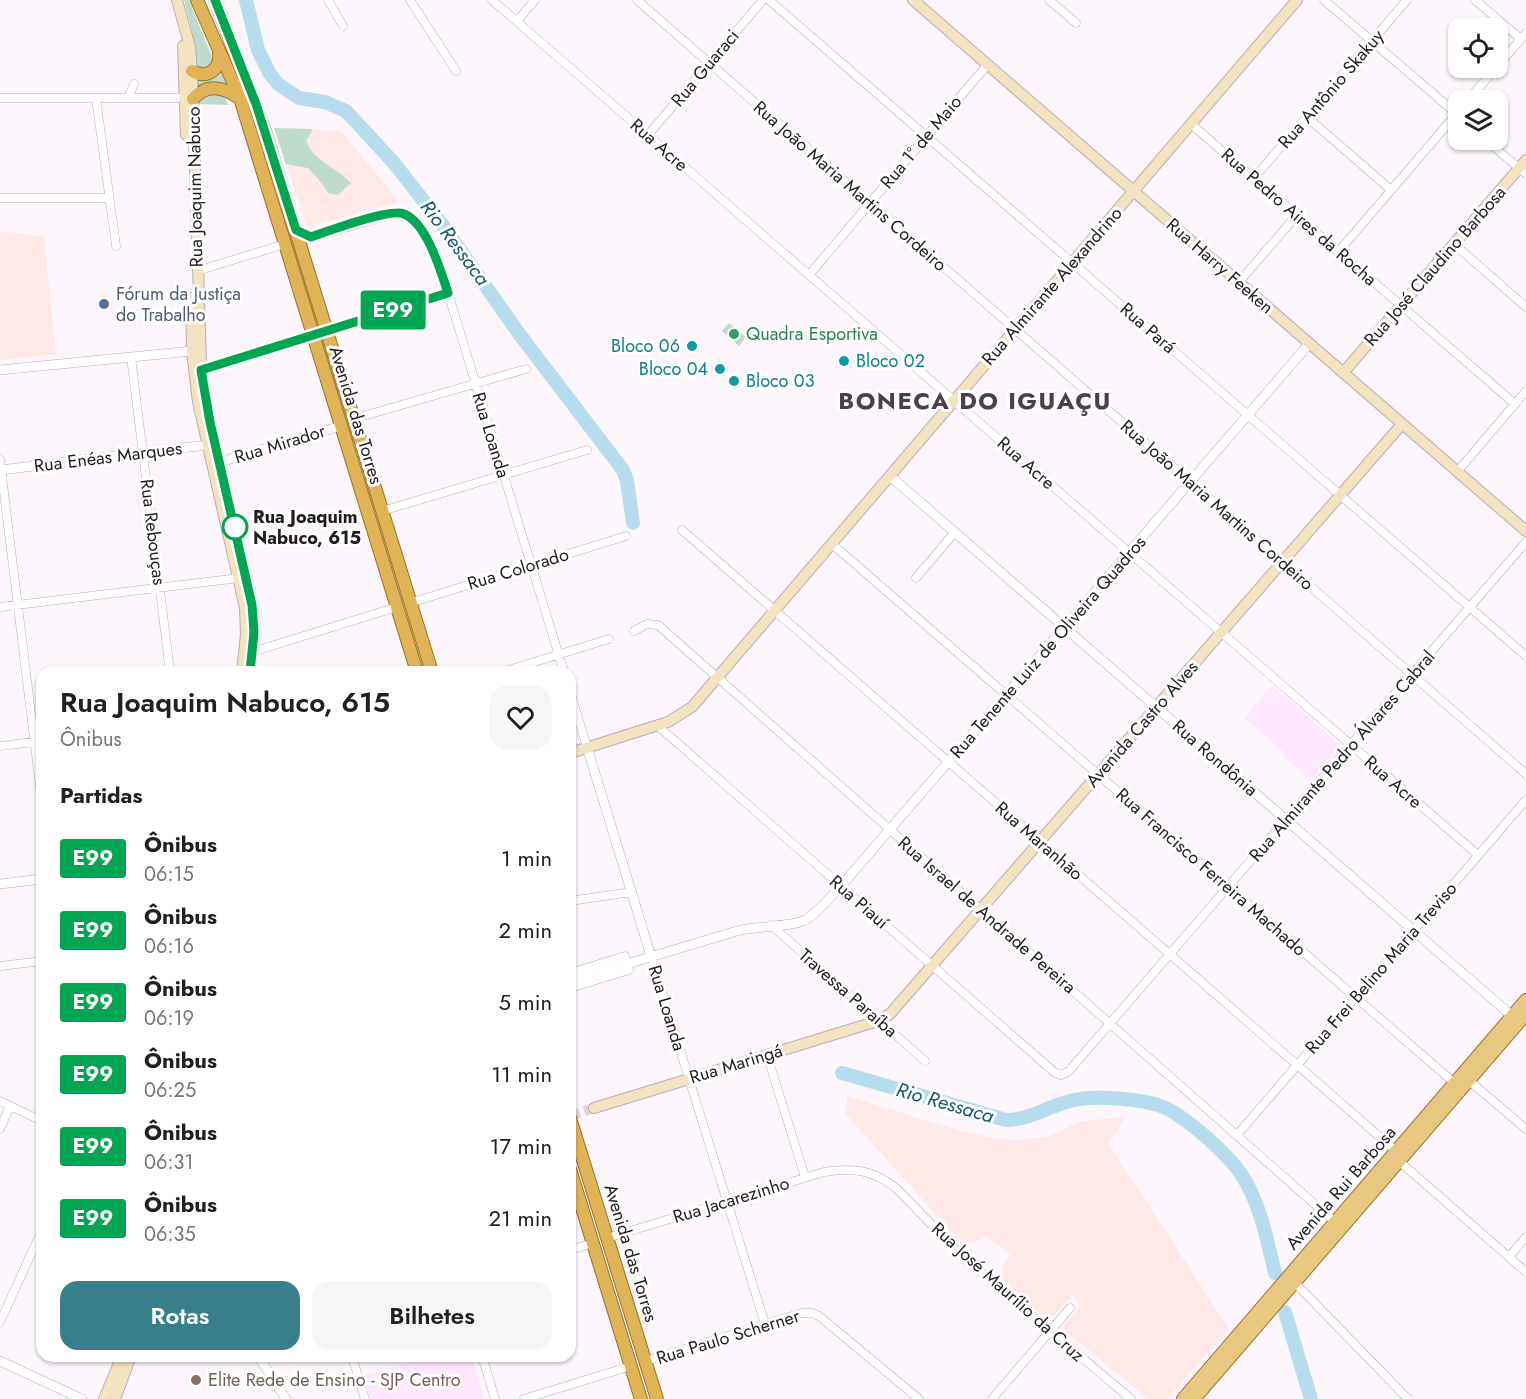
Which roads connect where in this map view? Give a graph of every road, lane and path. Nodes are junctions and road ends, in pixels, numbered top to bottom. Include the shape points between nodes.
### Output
1 (177, 0) edge
2 (197, 0) edge
3 (215, 0) edge
4 (328, 0) edge
5 (410, 0) edge
6 (492, 0) edge
7 (535, 0) edge
8 (637, 0) edge
9 (763, 0) edge
10 (769, 0) edge
11 (1049, 0) edge
12 (1297, 0) edge
13 (1324, 0) edge
14 (1407, 0) edge
15 (1475, 0) edge
16 (917, 1) edge
17 (517, 21) junction
18 (1076, 23) dead end
19 (344, 26) dead end
20 (1523, 36) edge
21 (1372, 41) junction
22 (219, 52) junction
23 (1508, 54) edge
24 (709, 63) junction
25 (988, 64) junction
26 (188, 71) junction
27 (456, 71) dead end
28 (1487, 78) edge
29 (134, 84) dead end
30 (1477, 90) edge
31 (0, 98) edge
32 (96, 98) junction
33 (128, 98) junction
34 (189, 98) junction
35 (240, 98) junction
36 (1448, 106) edge
37 (1307, 117) junction
38 (1191, 124) junction
39 (1448, 125) edge
40 (648, 135) junction
41 (926, 136) junction
42 (1500, 150) edge
43 (1524, 167) edge
44 (1254, 178) junction
45 (1391, 190) junction
46 (1134, 191) junction
47 (0, 198) edge
48 (109, 198) junction
49 (870, 203) junction
50 (1297, 215) junction
51 (296, 230) junction
52 (285, 244) junction
53 (1454, 244) junction
54 (116, 246) dead end
55 (1339, 251) junction
56 (1072, 263) junction
57 (197, 271) junction
58 (809, 274) junction
59 (1239, 282) junction
60 (448, 293) junction
61 (1401, 305) junction
62 (1526, 307) edge
63 (352, 323) tunnel mouth
64 (1015, 329) junction
65 (289, 343) tunnel mouth
66 (1310, 344) junction
67 (196, 351) junction
68 (131, 357) junction
69 (526, 369) dead end
70 (0, 370) edge
71 (201, 370) junction
72 (1343, 373) junction
73 (476, 384) junction
74 (1526, 391) edge
75 (954, 401) junction
76 (1515, 404) junction
77 (1248, 415) junction
78 (353, 419) junction
79 (1402, 424) junction
80 (341, 426) junction
81 (211, 445) junction
82 (587, 450) dead end
83 (143, 453) junction
84 (220, 462) junction
85 (0, 467) edge
86 (1457, 472) junction
87 (504, 475) junction
88 (890, 476) junction
89 (1190, 482) junction
90 (1341, 495) junction
91 (382, 512) junction
92 (682, 530) dead end
93 (1526, 531) edge
94 (955, 532) junction
95 (626, 536) dead end
96 (1526, 543) edge
97 (832, 544) junction
98 (1129, 552) junction
99 (1282, 562) junction
100 (531, 565) junction
101 (239, 578) junction
102 (916, 578) dead end
103 (159, 588) junction
104 (410, 603) junction
105 (18, 605) junction
106 (0, 607) edge
107 (397, 607) junction
108 (1470, 607) junction
109 (774, 611) junction
110 (1064, 627) junction
111 (633, 631) dead end
112 (1221, 633) junction
113 (609, 639) dead end
114 (252, 652) junction
115 (559, 654) junction
116 (1526, 656) edge
117 (169, 666) edge
118 (242, 666) edge
119 (251, 666) edge
120 (415, 666) edge
121 (430, 666) edge
122 (521, 666) edge
123 (562, 666) edge
124 (1412, 675) junction
125 (718, 677) junction
126 (1006, 695) junction
127 (1156, 708) junction
128 (576, 711) edge
129 (658, 726) junction
130 (36, 728) edge
131 (36, 742) edge
132 (1351, 745) junction
133 (0, 746) edge
134 (587, 747) junction
135 (576, 751) edge
136 (948, 762) junction
137 (1098, 774) junction
138 (1526, 774) edge
139 (1526, 800) edge
140 (1286, 820) junction
141 (890, 829) junction
142 (1040, 842) junction
143 (1478, 855) junction
144 (36, 880) edge
145 (0, 884) edge
146 (841, 886) junction
147 (1228, 887) junction
148 (632, 891) junction
149 (576, 900) edge
150 (981, 910) junction
151 (771, 925) junction
152 (1413, 931) junction
153 (1170, 954) junction
154 (651, 956) junction
155 (36, 962) edge
156 (627, 963) junction
157 (0, 966) edge
158 (933, 966) junction
159 (576, 971) edge
160 (576, 979) edge
161 (576, 986) edge
162 (1356, 997) junction
163 (1526, 1000) edge
164 (1526, 1014) edge
165 (1512, 1017) junction
166 (878, 1021) junction
167 (1110, 1023) junction
168 (767, 1055) junction
169 (926, 1061) dead end
170 (1297, 1065) junction
171 (1061, 1075) joint
172 (689, 1079) junction
173 (1462, 1082) junction
174 (0, 1101) edge
175 (10, 1106) junction
176 (594, 1108) tunnel mouth
177 (36, 1118) edge
178 (0, 1129) edge
179 (1526, 1129) edge
180 (1237, 1135) junction
181 (576, 1137) edge
182 (1398, 1156) junction
183 (856, 1169) joint
184 (805, 1177) junction
185 (576, 1188) edge
186 (727, 1201) junction
187 (1335, 1222) junction
188 (1526, 1237) edge
189 (608, 1238) junction
190 (36, 1243) edge
191 (593, 1243) junction
192 (576, 1248) edge
193 (1509, 1257) junction
194 (1526, 1272) edge
195 (1295, 1282) junction
196 (1070, 1308) dead end
197 (0, 1322) edge
198 (765, 1324) junction
199 (1050, 1331) junction
200 (0, 1361) edge
201 (646, 1361) junction
202 (119, 1362) edge
203 (129, 1362) edge
204 (262, 1362) edge
205 (354, 1362) edge
206 (484, 1362) edge
207 (631, 1366) junction
208 (82, 1399) edge
209 (104, 1399) edge
210 (115, 1399) edge
211 (286, 1399) edge
212 (365, 1399) edge
213 (495, 1399) edge
214 (524, 1399) edge
215 (640, 1399) edge
216 (657, 1399) edge
217 (919, 1399) edge
218 (992, 1399) edge
219 (1131, 1399) edge
220 (1183, 1399) edge
221 (1194, 1399) edge
222 (1408, 1399) edge

1 - 26 main road, Rua Joaquim Nabuco via 190,47
2 - 22 highway, Avenida das Torres
3 - 51 highway, Avenida das Torres via 256,104
4 - 19 street
5 - 27 street
6 - 17 street, Rua Acre
7 - 17 street
8 - 24 street, Rua João Maria Martins Cordeiro
9 - 24 street, Rua Guaraci
10 - 41 street, Rua Pará
11 - 18 street
12 - 38 main road, Rua Almirante Alexandrino
13 - 21 street
14 - 21 street, Rua Antônio Skakuy
15 - 20 street
16 - 25 main road, Rua Harry Feeken
17 - 40 street, Rua Acre
20 - 23 street
21 - 36 street
21 - 37 street, Rua Antônio Skakuy
22 - 26 highway via 219,63 213,72 202,75
22 - 35 highway, Avenida das Torres
24 - 40 street, Rua Guaraci
24 - 49 street, Rua João Maria Martins Cordeiro
25 - 41 street, Rua 1º de Maio
25 - 46 main road, Rua Harry Feeken
26 - 34 main road, Rua Joaquim Nabuco
28 - 30 street
29 - 33 street
31 - 32 street
32 - 33 street
32 - 48 street
33 - 34 street
34 - 35 highway via 215,87
34 - 57 main road, Rua Joaquim Nabuco
34 - 67 main road, Rua Joaquim Nabuco
35 - 52 highway, Avenida das Torres
37 - 44 street, Rua Antônio Skakuy
37 - 45 street
38 - 44 street, Rua Pedro Aires da Rocha
38 - 46 main road, Rua Almirante Alexandrino
39 - 45 street
40 - 58 street, Rua Acre
41 - 49 street, Rua 1º de Maio
41 - 56 street, Rua Pará
42 - 43 street
43 - 53 main road, Rua José Claudino Barbosa
44 - 50 street, Rua Pedro Aires da Rocha
45 - 55 street
46 - 56 main road, Rua Almirante Alexandrino
46 - 59 main road, Rua Harry Feeken
47 - 48 street
48 - 54 street
49 - 58 street, Rua 1º de Maio
49 - 64 street, Rua João Maria Martins Cordeiro
50 - 55 street, Rua Pedro Aires da Rocha
50 - 59 street
51 - 60 main road, Rua Loanda via 311,237 387,214 404,214 414,221 433,249
51 - 78 highway, Avenida das Torres
52 - 57 street
52 - 80 highway, Avenida das Torres
53 - 61 main road, Rua José Claudino Barbosa
53 - 62 street
55 - 61 street, Rua Pedro Aires da Rocha
56 - 64 main road, Rua Almirante Alexandrino
56 - 77 street, Rua Pará
57 - 67 main road, Rua Joaquim Nabuco
58 - 75 street, Rua Acre
59 - 66 main road, Rua Harry Feeken
60 - 63 main road
60 - 73 street, Rua Loanda
61 - 72 main road, Rua José Claudino Barbosa
61 - 76 street, Rua Pedro Aires da Rocha
64 - 75 main road, Rua Almirante Alexandrino
64 - 89 street, Rua João Maria Martins Cordeiro
65 - 71 main road
66 - 72 main road, Rua Harry Feeken
66 - 77 street, Rua Tenente Luiz de Oliveira Quadros
67 - 68 street
67 - 71 main road, Rua Joaquim Nabuco
67 - 81 main road, Rua Joaquim Nabuco via 198,402
68 - 70 street
68 - 83 street, Rua Rebouças
69 - 73 street
71 - 81 main road, Rua Joaquim Nabuco
72 - 79 main road, Rua Harry Feeken
73 - 78 street
73 - 87 street, Rua Loanda
74 - 76 street
75 - 88 main road, Rua Almirante Alexandrino
75 - 98 street, Rua Acre
76 - 86 street
77 - 89 street, Rua Tenente Luiz de Oliveira Quadros
77 - 90 street, Rua Pará
78 - 91 highway, Avenida das Torres
79 - 86 main road, Rua Harry Feeken
79 - 90 main road, Avenida Castro Alves
80 - 84 street, Rua Mirador
80 - 107 highway, Avenida das Torres
81 - 83 street, Rua Enéas Marques
81 - 84 main road, Rua Joaquim Nabuco
81 - 101 main road, Rua Joaquim Nabuco
82 - 87 street
83 - 85 street, Rua Enéas Marques
83 - 103 street, Rua Rebouças
84 - 114 main road, Rua Joaquim Nabuco via 251,598
85 - 105 street
86 - 93 main road, Rua Harry Feeken
87 - 91 street
87 - 100 street, Rua Loanda
88 - 94 street, Rua Rondônia
88 - 97 main road, Rua Almirante Alexandrino
89 - 98 street, Rua Tenente Luiz de Oliveira Quadros
89 - 99 street, Rua João Maria Martins Cordeiro
90 - 99 main road, Avenida Castro Alves
90 - 108 street, Rua Pará
91 - 104 highway, Avenida das Torres
92 - 109 street, Rua Maranhão
94 - 102 street
94 - 110 street, Rua Rondônia
95 - 100 street, Rua Colorado
96 - 108 street, Rua Almirante Pedro Álvares Cabral
97 - 109 main road, Rua Almirante Alexandrino
97 - 126 street, Rua Francisco Ferreira Machado
98 - 110 street, Rua Tenente Luiz de Oliveira Quadros
98 - 112 street, Rua Acre
99 - 112 main road, Avenida Castro Alves
99 - 124 street, Rua João Maria Martins Cordeiro
100 - 104 street, Rua Colorado
100 - 115 street, Rua Loanda
101 - 103 street
101 - 118 main road, Rua Joaquim Nabuco via 245,621
103 - 105 street
103 - 117 street, Rua Rebouças
104 - 121 highway, Avenida das Torres
105 - 106 street
105 - 130 street
107 - 114 street
107 - 120 highway, Avenida das Torres
108 - 116 street, Rua Pará
108 - 124 street, Rua Almirante Pedro Álvares Cabral
109 - 125 main road, Rua Almirante Alexandrino
109 - 136 street, Rua Maranhão
110 - 126 street, Rua Tenente Luiz de Oliveira Quadros
110 - 127 street, Rua Rondônia
111 - 125 street, Rua Israel de Andrade Pereira via 647,624 658,626
112 - 127 main road, Avenida Castro Alves
112 - 132 street, Rua Acre
113 - 115 street
114 - 119 main road, Rua Joaquim Nabuco
115 - 122 street
115 - 123 street, Rua Loanda
124 - 132 street, Rua Almirante Pedro Álvares Cabral
124 - 138 street, Rua João Maria Martins Cordeiro
125 - 129 main road, Rua Almirante Alexandrino via 686,713
125 - 141 street, Rua Israel de Andrade Pereira
126 - 136 street, Rua Tenente Luiz de Oliveira Quadros
126 - 137 street, Rua Francisco Ferreira Machado
127 - 137 main road, Avenida Castro Alves
127 - 140 street, Rua Rondônia
128 - 134 street, Rua Loanda
129 - 134 main road, Rua Almirante Alexandrino
129 - 146 street, Rua Piauí
131 - 133 street
132 - 140 street, Rua Almirante Pedro Álvares Cabral
132 - 143 street, Rua Acre
134 - 135 main road, Rua Almirante Alexandrino
134 - 148 street, Rua Loanda
136 - 141 street, Rua Tenente Luiz de Oliveira Quadros
136 - 142 street, Rua Maranhão
137 - 142 main road, Avenida Castro Alves
137 - 147 street, Rua Francisco Ferreira Machado
139 - 143 street, Rua Frei Belino Maria Treviso
140 - 147 street, Rua Almirante Pedro Álvares Cabral
140 - 152 street, Rua Rondônia
141 - 146 street, Rua Tenente Luiz de Oliveira Quadros
141 - 150 street, Rua Israel de Andrade Pereira
142 - 150 main road, Avenida Castro Alves
142 - 153 street, Rua Maranhão
143 - 152 street, Rua Frei Belino Maria Treviso
144 - 145 street
146 - 151 street, Rua Tenente Luiz de Oliveira Quadros via 802,921
146 - 158 street, Rua Piauí
147 - 153 street, Rua Almirante Pedro Álvares Cabral
147 - 162 street, Rua Francisco Ferreira Machado
148 - 149 street
148 - 154 street, Rua Loanda
150 - 158 main road, Avenida Castro Alves
150 - 167 street, Rua Israel de Andrade Pereira
151 - 154 street, Rua Tenente Luiz de Oliveira Quadros
151 - 166 street, Travessa Paraíba
152 - 162 street, Rua Frei Belino Maria Treviso
152 - 165 street, Rua Rondônia
153 - 167 street, Rua Almirante Pedro Álvares Cabral
153 - 170 street, Rua Maranhão
154 - 156 street, Rua Tenente Luiz de Oliveira Quadros
154 - 172 street, Rua Loanda
155 - 157 street
156 - 159 street via 625,956
156 - 160 street, Rua Tenente Luiz de Oliveira Quadros
156 - 161 street via 629,970
158 - 166 main road, Avenida Castro Alves via 894,1011
158 - 171 street, Rua Piauí
162 - 170 street, Rua Frei Belino Maria Treviso
162 - 173 street, Rua Francisco Ferreira Machado
163 - 165 main road, Avenida Rui Barbosa
164 - 173 main road, Avenida Rui Barbosa
165 - 173 main road, Avenida Rui Barbosa
166 - 168 main road, Rua Maringá
166 - 169 street, Travessa Paraíba
167 - 171 street, Rua Almirante Pedro Álvares Cabral via 1068,1072
167 - 180 street, Rua Israel de Andrade Pereira
168 - 172 main road, Rua Maringá
168 - 184 street
170 - 180 street, Rua Frei Belino Maria Treviso
170 - 182 street, Rua Maranhão
172 - 176 main road, Rua Maringá
172 - 186 street, Rua Loanda
173 - 179 street, Rua Francisco Ferreira Machado
173 - 182 main road, Avenida Rui Barbosa
174 - 175 street
175 - 177 street
175 - 178 street
180 - 187 street, Rua Israel de Andrade Pereira
181 - 189 highway, Avenida das Torres
182 - 187 main road, Avenida Rui Barbosa
182 - 193 street, Rua Maranhão
182 - 195 main road, Avenida Rui Barbosa
183 - 184 street, Rua Jacarezinho
183 - 199 street, Rua José Maurílio da Cruz via 877,1175 897,1189 964,1258
184 - 186 street, Rua Jacarezinho
185 - 191 highway, Avenida das Torres
186 - 189 street, Rua Jacarezinho
186 - 198 street, Rua Loanda
187 - 220 main road, Avenida Rui Barbosa
188 - 193 street
189 - 201 highway, Avenida das Torres
190 - 197 street
191 - 192 street
191 - 207 highway, Avenida das Torres
193 - 194 street, Rua Maranhão
195 - 221 main road, Avenida Rui Barbosa
195 - 222 street
196 - 199 street
198 - 201 street, Rua Paulo Scherner
198 - 217 street, Rua Paulo Scherner via 802,1313 819,1316
199 - 218 street
199 - 219 street, Rua José Maurílio da Cruz
200 - 208 street
201 - 216 highway, Avenida das Torres
202 - 209 main road
203 - 210 main road
204 - 211 street
205 - 212 street
206 - 213 street
207 - 214 street
207 - 215 highway, Avenida das Torres

